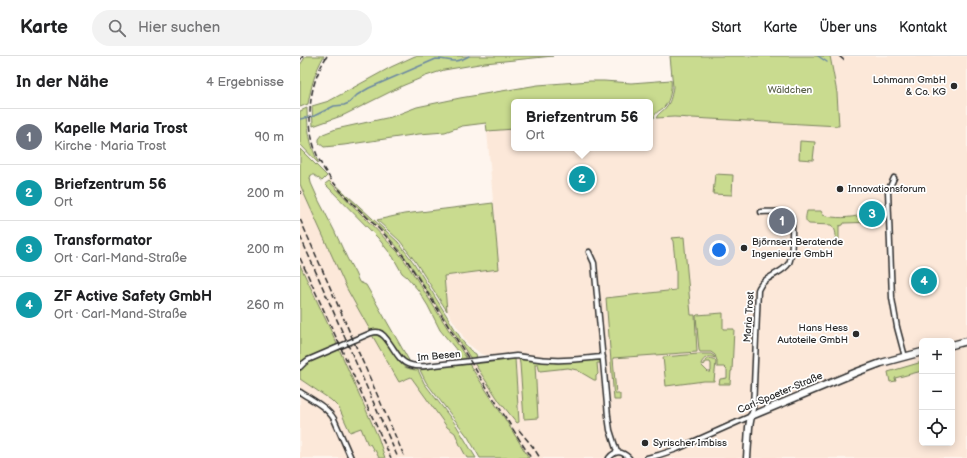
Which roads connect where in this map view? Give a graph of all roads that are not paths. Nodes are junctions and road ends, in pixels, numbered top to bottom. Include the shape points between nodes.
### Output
1 (894, 178) dead end
2 (761, 212) dead end
3 (589, 252) dead end
4 (967, 341) edge
5 (955, 343) edge
6 (919, 353) edge
7 (603, 357) junction
8 (905, 357) junction
9 (300, 367) edge
10 (300, 392) edge
11 (751, 416) junction
12 (616, 452) junction
13 (351, 458) edge
14 (609, 458) edge
15 (629, 458) edge
16 (647, 458) edge
17 (747, 458) edge

1 - 8 street via 888,191 892,298
2 - 11 street, Maria Trost via 789,214 792,217 792,242 789,262 763,282 758,290
3 - 7 street via 594,263
4 - 5 street
6 - 8 street, Carl-Spaeter-Straße
7 - 9 street, Im Besen via 557,361 516,356 417,367 402,362 382,333 376,332 308,360
7 - 12 street via 608,416
8 - 11 street, Carl-Spaeter-Straße via 856,372
10 - 13 street via 334,419
11 - 16 street, Carl-Spaeter-Straße via 677,449
11 - 17 street
12 - 14 street
12 - 15 street via 622,452

